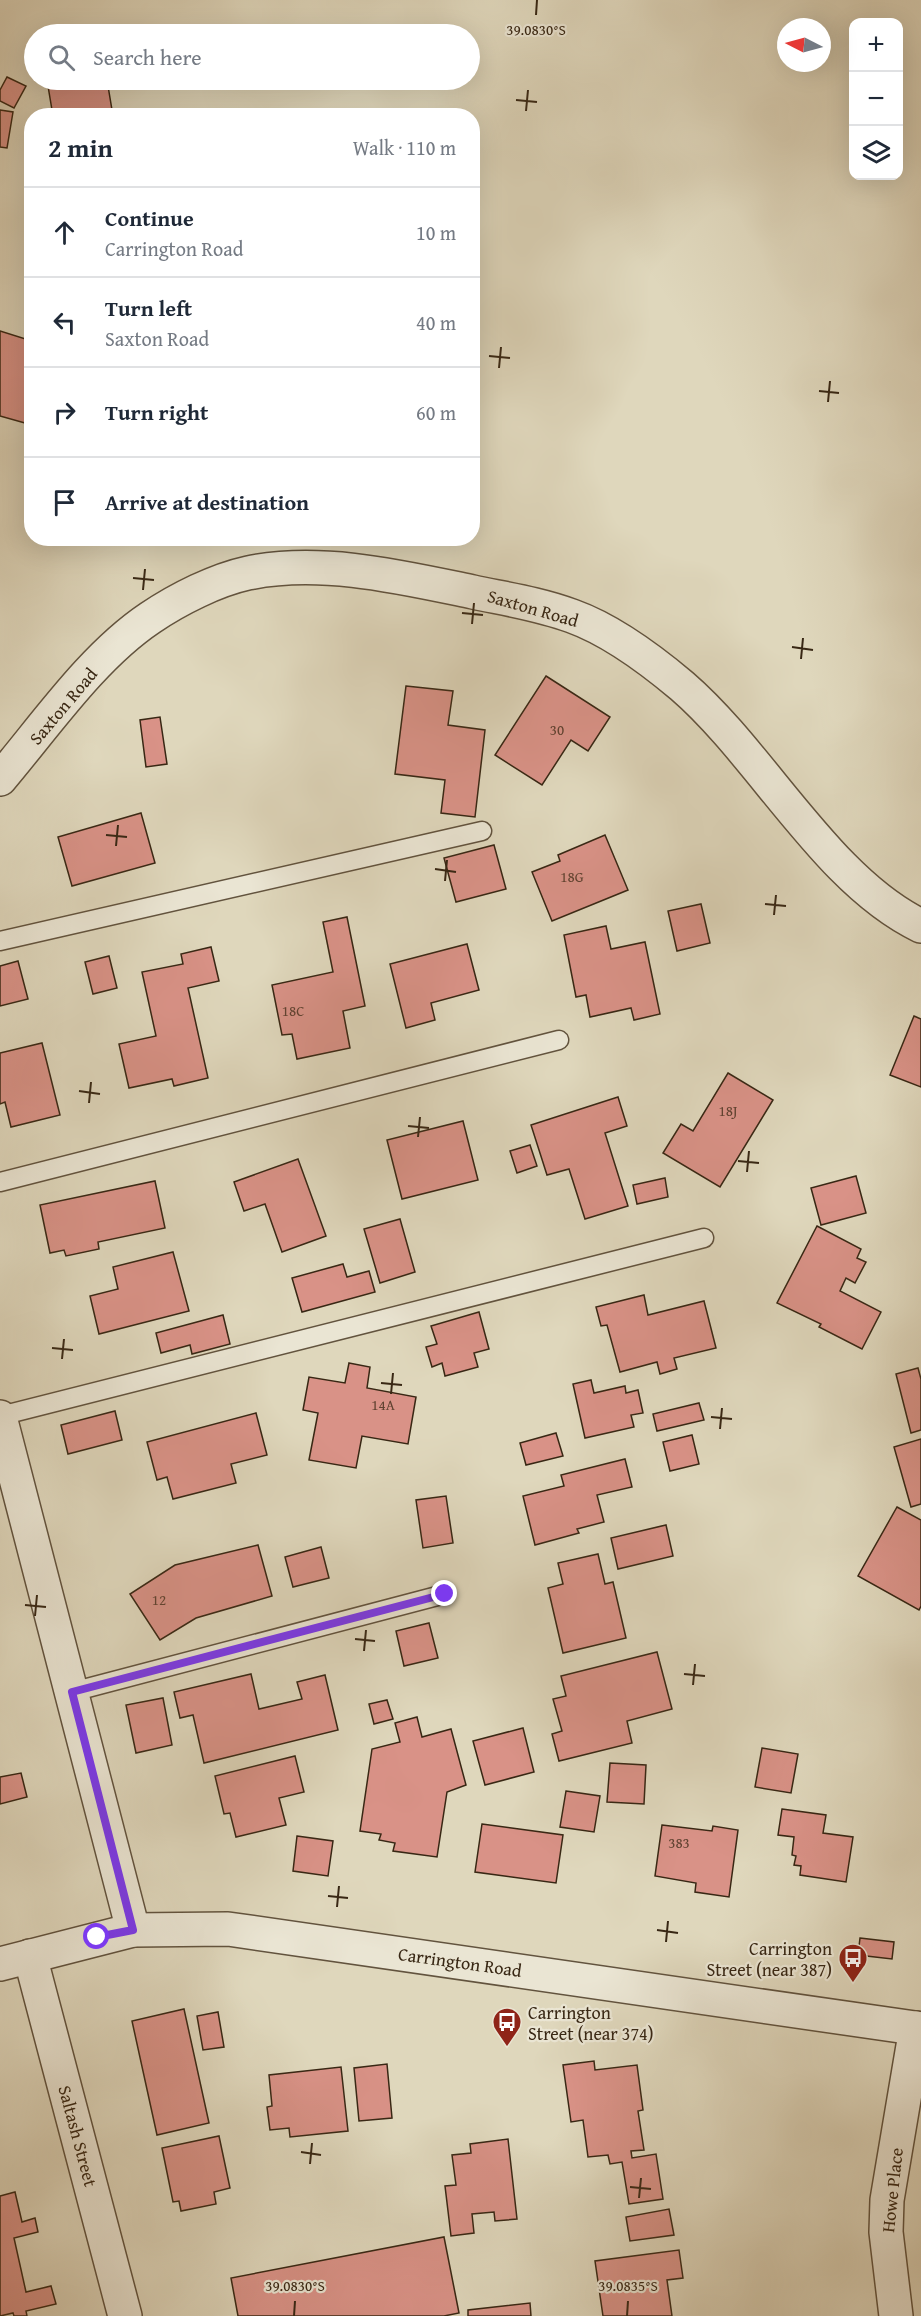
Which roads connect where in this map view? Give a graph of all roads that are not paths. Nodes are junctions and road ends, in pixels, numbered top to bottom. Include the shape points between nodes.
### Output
1 (0, 780) edge
2 (482, 831) dead end
3 (921, 926) edge
4 (0, 941) edge
5 (559, 1040) dead end
6 (0, 1182) edge
7 (704, 1238) dead end
8 (0, 1417) edge
9 (445, 1594) dead end
10 (72, 1692) junction
11 (133, 1930) junction
12 (15, 1960) edge
13 (919, 2029) edge
14 (125, 2316) edge
15 (896, 2316) edge

1 - 3 street, Saxton Road via 101,660 150,618 204,589 246,573 291,567 341,569 430,583 573,616 618,639 681,686 729,731 837,861 873,894
2 - 4 lane
5 - 6 lane
7 - 8 lane
8 - 10 street
9 - 10 lane
10 - 11 street
11 - 12 street, Carrington Road
11 - 13 street, Carrington Road via 228,1929 270,1934
12 - 14 street, Saltash Street
13 - 15 street, Howe Place via 887,2200 886,2232

